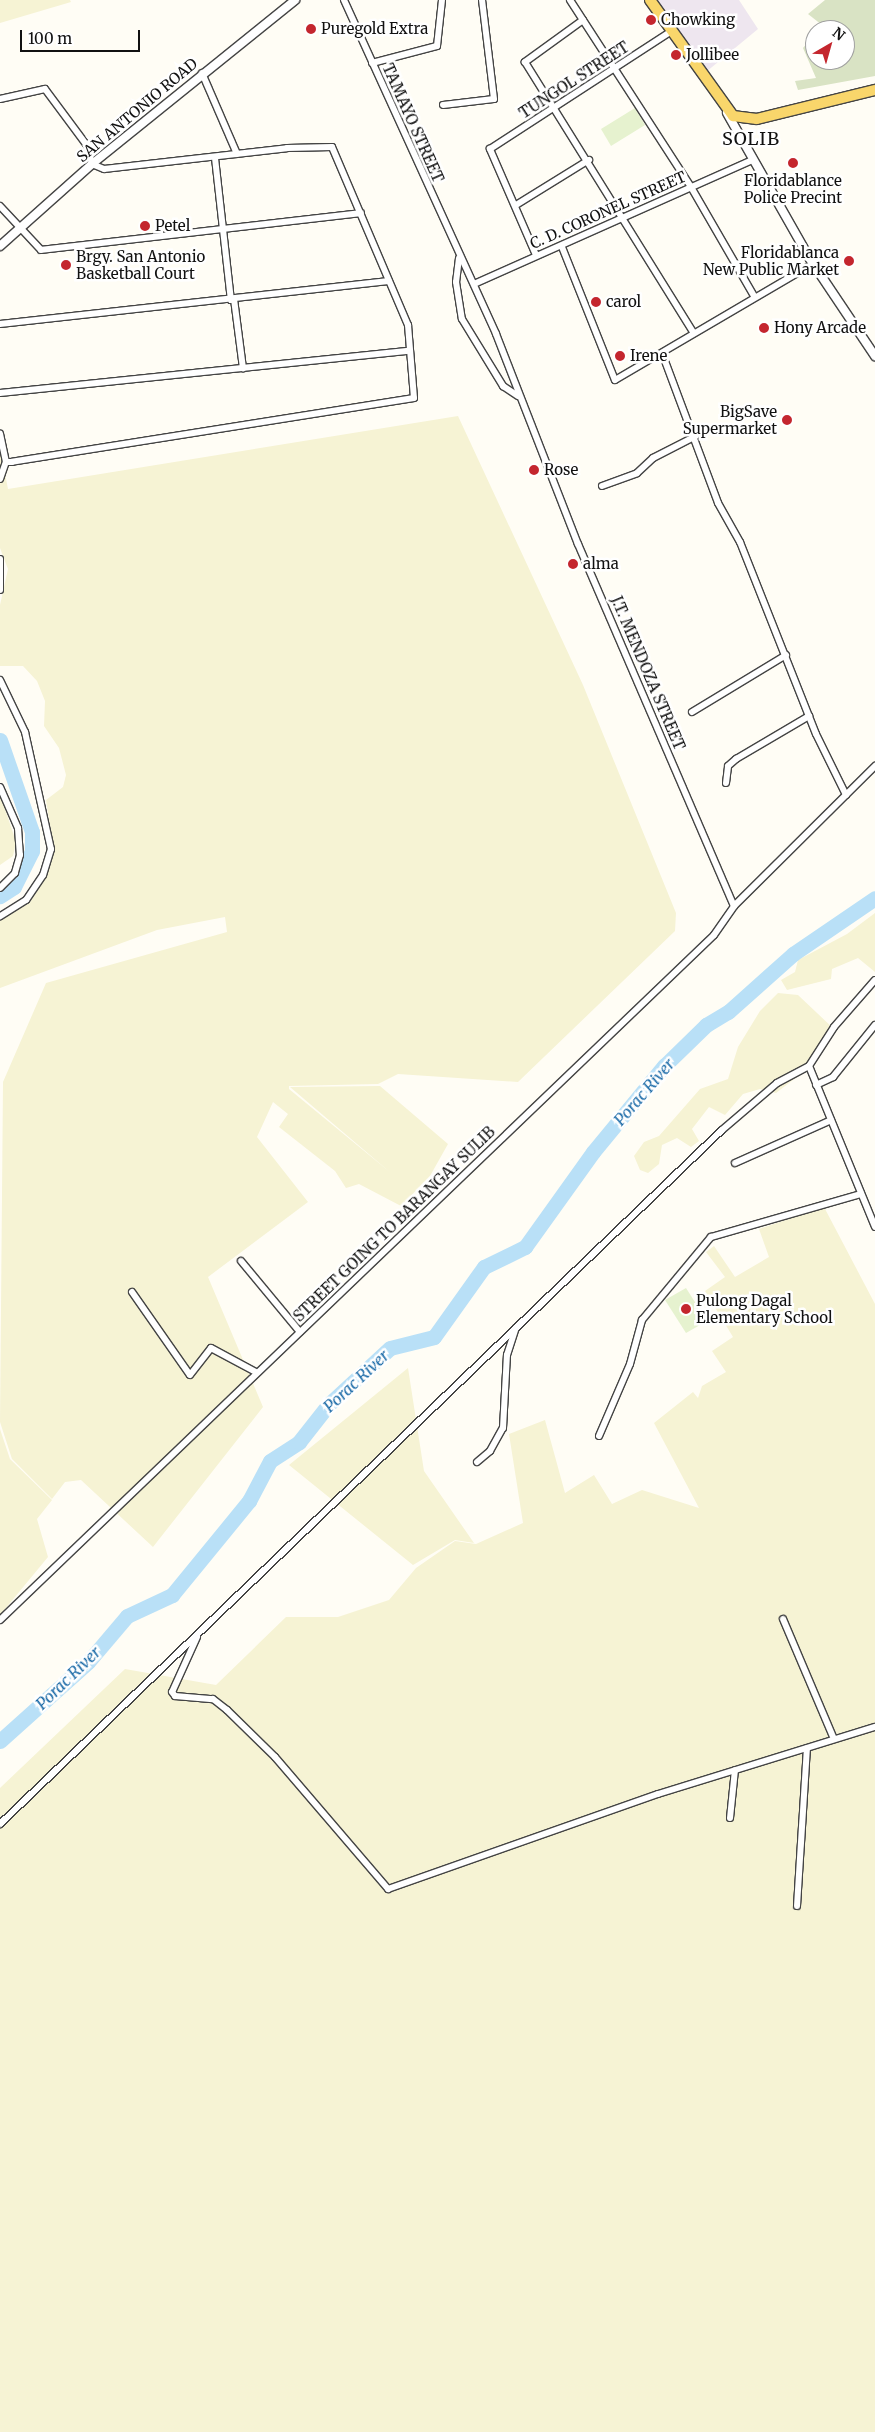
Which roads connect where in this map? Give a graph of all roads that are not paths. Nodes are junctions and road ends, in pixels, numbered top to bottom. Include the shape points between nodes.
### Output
1 (295, 0) edge
2 (344, 0) edge
3 (442, 0) edge
4 (482, 0) edge
5 (570, 0) edge
6 (650, 0) edge
7 (583, 20) junction
8 (672, 31) junction
9 (372, 63) junction
10 (617, 69) junction
11 (202, 73) junction
12 (875, 90) edge
13 (0, 99) edge
14 (443, 105) dead end
15 (557, 106) junction
16 (726, 111) junction
17 (237, 154) junction
18 (215, 158) junction
19 (589, 160) junction
20 (752, 160) junction
21 (92, 164) junction
22 (691, 187) junction
23 (516, 205) junction
24 (0, 206) edge
25 (361, 213) junction
26 (625, 217) junction
27 (223, 228) junction
28 (18, 230) junction
29 (0, 246) edge
30 (562, 247) junction
31 (459, 256) junction
32 (536, 256) junction
33 (813, 264) junction
34 (390, 281) junction
35 (474, 284) junction
36 (754, 296) junction
37 (233, 300) junction
38 (0, 324) edge
39 (693, 332) junction
40 (409, 351) junction
41 (662, 353) junction
42 (875, 356) edge
43 (243, 368) junction
44 (0, 392) edge
45 (518, 396) junction
46 (0, 434) edge
47 (696, 436) junction
48 (6, 462) junction
49 (0, 479) edge
50 (602, 486) dead end
51 (0, 559) edge
52 (0, 590) edge
53 (786, 655) junction
54 (0, 680) edge
55 (692, 712) dead end
56 (809, 716) junction
57 (875, 766) edge
58 (726, 784) dead end
59 (0, 787) edge
60 (846, 795) junction
61 (0, 888) edge
62 (734, 906) junction
63 (0, 916) edge
64 (875, 980) edge
65 (875, 1025) edge
66 (808, 1066) junction
67 (816, 1084) junction
68 (831, 1120) junction
69 (735, 1163) dead end
70 (861, 1194) junction
71 (875, 1227) edge
72 (241, 1261) dead end
73 (132, 1292) dead end
74 (517, 1327) junction
75 (300, 1332) junction
76 (256, 1372) junction
77 (599, 1436) dead end
78 (477, 1462) dead end
79 (783, 1619) dead end
80 (0, 1620) edge
81 (200, 1631) junction
82 (875, 1726) edge
83 (834, 1739) junction
84 (806, 1748) junction
85 (735, 1770) junction
86 (730, 1818) dead end
87 (0, 1824) edge
88 (797, 1906) dead end

1 - 11 street, SAN ANTONIO ROAD
2 - 9 street, TAMAYO STREET
3 - 9 street via 438,46
4 - 14 street via 494,99
5 - 7 street
6 - 8 main road
7 - 10 street
7 - 15 street via 525,62
8 - 10 street, TUNGOL STREET
8 - 16 main road
9 - 31 street, TAMAYO STREET
10 - 15 street, TUNGOL STREET
10 - 22 street
11 - 17 street
11 - 21 street, SAN ANTONIO ROAD
12 - 16 main road via 757,119 743,120
13 - 21 street via 45,89 88,147
15 - 19 street
15 - 23 street, TUNGOL STREET via 490,150
16 - 20 street
17 - 18 street
17 - 25 street via 328,145
18 - 21 street via 104,169
18 - 27 street
19 - 23 street
19 - 26 street
20 - 22 street, C. D. CORONEL STREET
20 - 33 street
21 - 28 street, SAN ANTONIO ROAD
22 - 26 street, C. D. CORONEL STREET
22 - 36 street
23 - 32 street
24 - 28 street
25 - 27 street
25 - 34 street
26 - 30 street, C. D. CORONEL STREET
26 - 39 street
27 - 28 street via 41,250
27 - 37 street
28 - 29 street, SAN ANTONIO ROAD
30 - 32 street, C. D. CORONEL STREET
30 - 41 street via 615,380
31 - 35 street, J.T. MENDOZA STREET
31 - 45 street via 456,282 462,319 503,386
32 - 35 street, C. D. CORONEL STREET
33 - 36 street
33 - 42 street
34 - 37 street
34 - 40 street via 408,325
35 - 45 street, J.T. MENDOZA STREET
36 - 39 street
37 - 38 street
37 - 43 street
39 - 41 street
40 - 43 street
40 - 48 street via 414,398
41 - 47 street
43 - 44 street
45 - 62 street, J.T. MENDOZA STREET
46 - 48 street
47 - 50 street via 653,458 637,473
47 - 53 street via 718,503
48 - 49 street
51 - 52 street
53 - 55 street
53 - 56 street
54 - 63 street via 26,732 51,849 43,875 26,900
56 - 58 street via 736,759 728,766
56 - 60 street
57 - 60 street, STREET GOING TO BARANGAY SULIB
59 - 61 street via 18,828 20,855 15,873
60 - 62 street, STREET GOING TO BARANGAY SULIB
62 - 75 street, STREET GOING TO BARANGAY SULIB via 714,935
64 - 66 street via 834,1026
65 - 67 street via 833,1077
66 - 67 street
66 - 74 street via 777,1083 729,1124
67 - 68 street
68 - 69 street
68 - 70 street
70 - 71 street
70 - 77 street via 711,1238 642,1320 630,1364
72 - 75 street
73 - 76 street via 190,1375 211,1348
74 - 78 street via 507,1356 503,1428 490,1452
74 - 81 street
75 - 76 street, STREET GOING TO BARANGAY SULIB
76 - 80 street, STREET GOING TO BARANGAY SULIB
79 - 83 street
81 - 85 street via 172,1692 213,1698 227,1710 275,1757 388,1889
81 - 87 street
82 - 83 street
83 - 84 street
84 - 85 street
84 - 88 street
85 - 86 street

